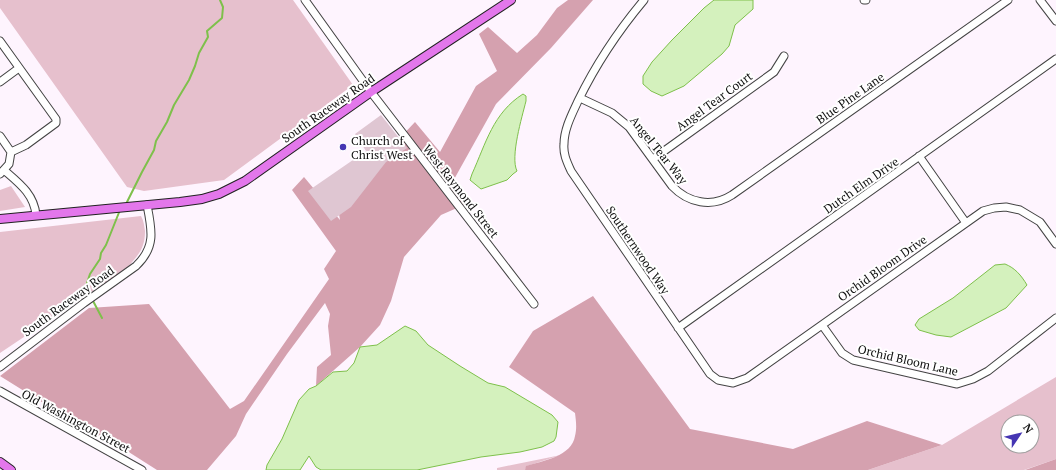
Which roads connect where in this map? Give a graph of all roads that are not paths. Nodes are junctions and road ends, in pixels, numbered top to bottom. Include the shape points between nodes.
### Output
1 (305, 0) edge
2 (511, 0) edge
3 (644, 0) edge
4 (1008, 0) edge
5 (1040, 0) edge
6 (1056, 21) edge
7 (0, 41) edge
8 (784, 56) dead end
9 (1056, 59) edge
10 (20, 68) junction
11 (0, 82) edge
12 (371, 92) junction
13 (580, 98) junction
14 (0, 136) edge
15 (11, 152) junction
16 (919, 156) junction
17 (653, 159) junction
18 (2, 172) edge
19 (700, 202) joint
20 (147, 205) junction
21 (36, 215) junction
22 (0, 219) edge
23 (966, 223) junction
24 (1056, 244) edge
25 (534, 304) dead end
26 (1056, 318) edge
27 (822, 325) junction
28 (678, 328) junction
29 (0, 367) edge
30 (718, 380) joint
31 (0, 391) edge
32 (0, 462) edge
33 (11, 470) edge
34 (142, 470) edge

1 - 12 street, West Raymond Street
2 - 12 main road, South Raceway Road
3 - 13 street, Southernwood Way via 607,49
4 - 19 street, Blue Pine Lane via 732,195 717,202
5 - 6 street
7 - 10 street
8 - 17 street, Angel Tear Court via 774,72
9 - 16 street, Dutch Elm Drive
10 - 11 street
10 - 15 street via 56,119 56,123 26,146
12 - 20 main road, South Raceway Road via 234,187 202,199
12 - 25 street, West Raymond Street
13 - 17 street, Angel Tear Way via 623,121
13 - 28 street, Southernwood Way via 568,124 564,155 571,171
14 - 15 street
15 - 18 street via 9,164
16 - 23 street
16 - 28 street, Dutch Elm Drive
17 - 19 street, Angel Tear Way via 675,189 683,196
18 - 21 street via 22,187 30,197 36,208
20 - 21 main road, South Raceway Road
20 - 29 street, South Raceway Road via 152,231 150,243 141,261
21 - 22 main road, South Raceway Road
23 - 24 street, Orchid Bloom Drive via 983,211 1002,207 1013,208 1040,222
23 - 27 street, Orchid Bloom Drive
26 - 27 street, Orchid Bloom Lane via 988,371 957,384 853,360 842,353
27 - 30 street, Orchid Bloom Drive via 747,378 733,383
28 - 30 street, Southernwood Way via 710,374
31 - 34 street, Old Washington Street
32 - 33 main road

